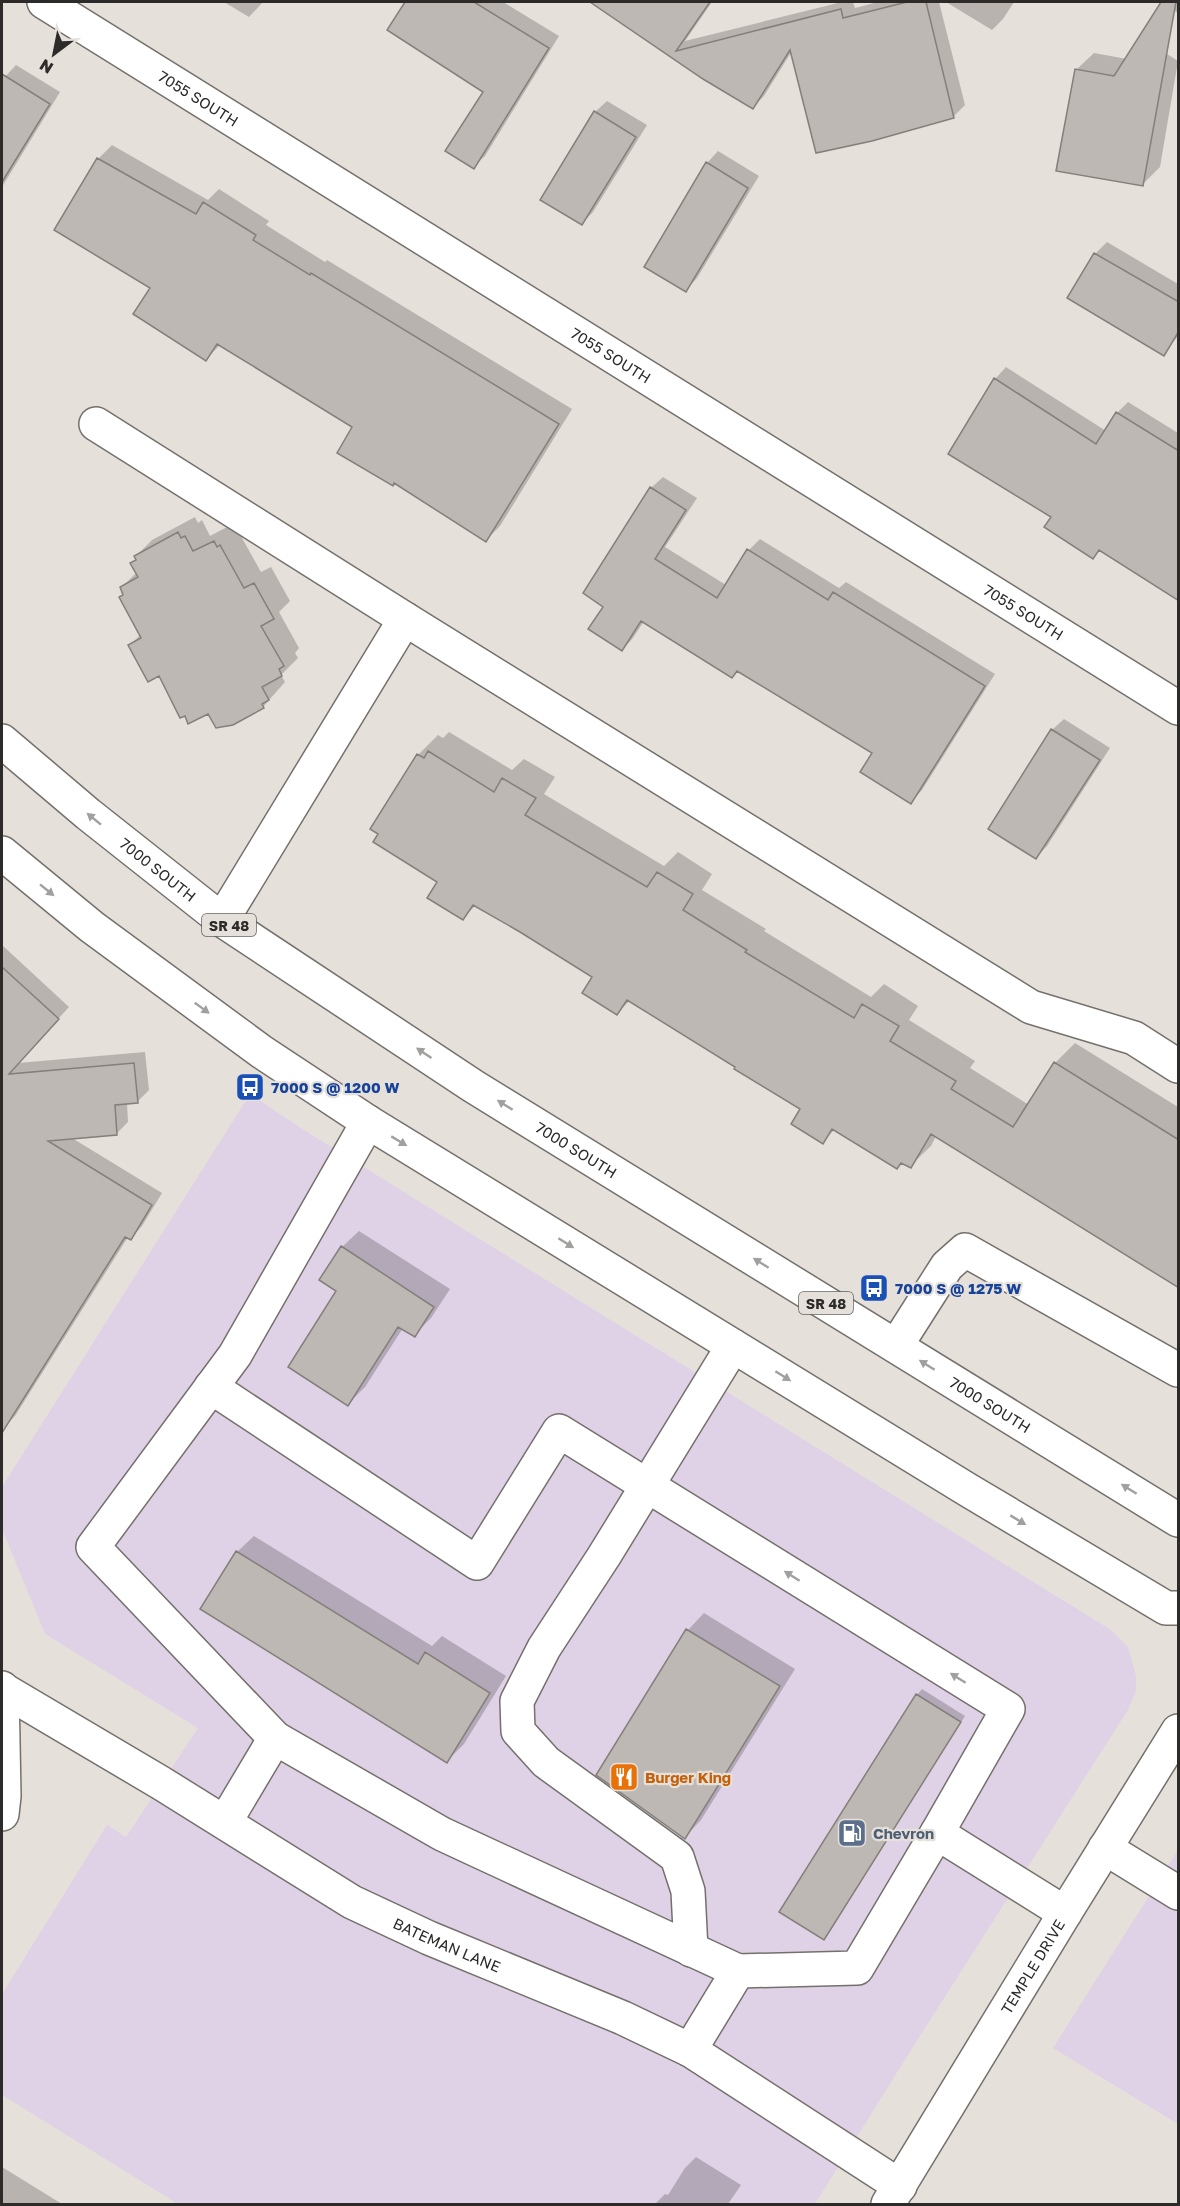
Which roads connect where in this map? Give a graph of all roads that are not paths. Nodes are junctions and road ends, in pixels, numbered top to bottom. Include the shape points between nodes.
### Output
1 (44, 2) edge
2 (96, 424) dead end
3 (405, 619) junction
4 (1179, 708) edge
5 (2, 741) edge
6 (2, 853) edge
7 (222, 920) junction
8 (1179, 1066) edge
9 (368, 1122) junction
10 (733, 1346) junction
11 (896, 1346) junction
12 (1179, 1370) edge
13 (211, 1387) junction
14 (647, 1486) junction
15 (1179, 1520) edge
16 (1179, 1608) edge
17 (2, 1688) edge
18 (1179, 1731) edge
19 (274, 1738) junction
20 (2, 1814) edge
21 (225, 1822) junction
22 (937, 1833) junction
23 (1106, 1848) junction
24 (1179, 1893) edge
25 (1065, 1913) junction
26 (691, 1950) junction
27 (738, 1971) junction
28 (690, 2050) junction
29 (894, 2195) edge

1 - 4 main road, 7055 SOUTH
2 - 3 main road
3 - 7 main road
3 - 8 main road via 1031,1007 1134,1038
7 -> 5 main road, 7000 SOUTH / SR 48
6 -> 9 main road via 92,927 262,1052
11 -> 7 main road, 7000 SOUTH / SR 48 via 473,1086
9 -> 10 main road
9 - 13 main road via 235,1355
10 - 14 main road
10 -> 16 main road via 1142,1594 1166,1608
11 - 12 main road via 947,1266 965,1250
15 -> 11 main road, 7000 SOUTH / SR 48
13 - 14 main road via 477,1563 559,1431
13 - 19 main road via 93,1546
22 -> 14 main road via 1008,1709
14 - 26 main road via 544,1648 517,1701 518,1731 546,1762 677,1857 688,1891
17 - 20 main road
17 - 21 main road, BATEMAN LANE
18 - 23 main road, TEMPLE DRIVE
19 - 21 main road
19 - 26 main road via 442,1834
21 - 28 main road, BATEMAN LANE via 352,1902
22 - 25 main road
22 - 27 main road via 857,1968
23 - 24 main road
23 - 25 main road, TEMPLE DRIVE
25 - 29 main road, TEMPLE DRIVE
26 - 27 main road
27 - 28 main road
28 - 29 main road, BATEMAN LANE

